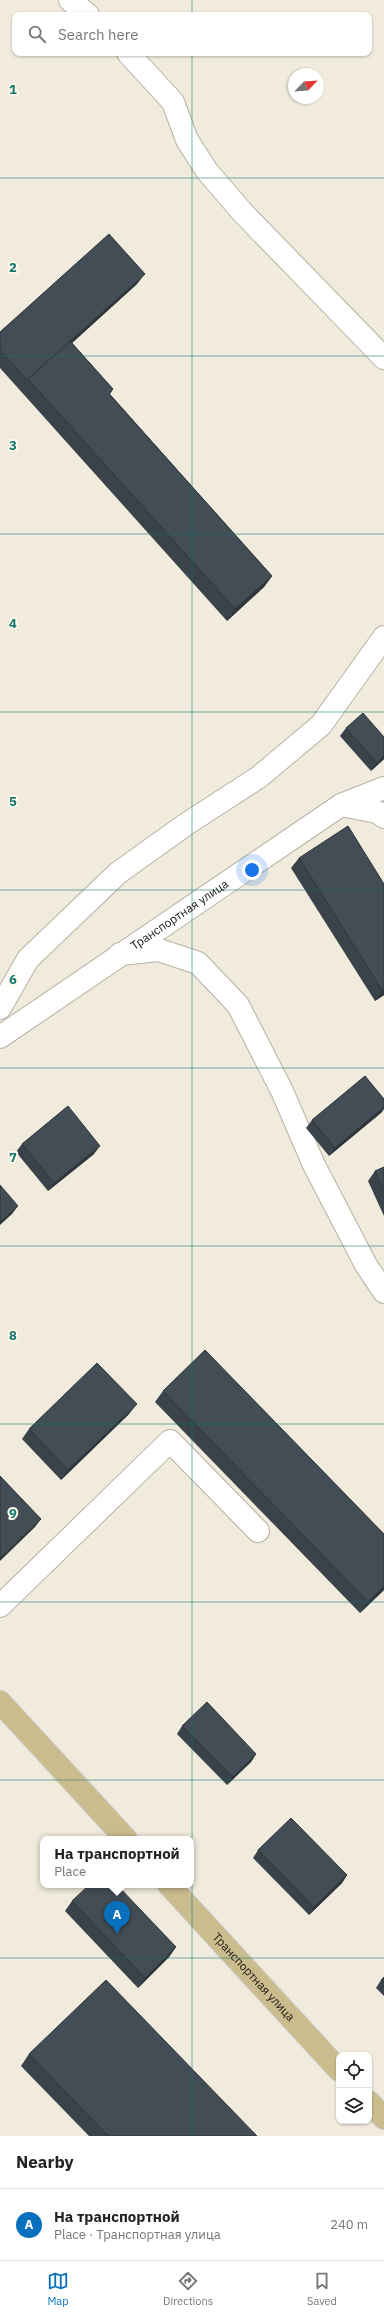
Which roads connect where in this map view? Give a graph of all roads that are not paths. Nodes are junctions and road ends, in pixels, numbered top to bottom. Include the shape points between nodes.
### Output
1 (70, 0) edge
2 (84, 12) edge
3 (131, 56) edge
4 (384, 358) edge
5 (384, 638) edge
6 (384, 788) edge
7 (340, 805) junction
8 (384, 817) edge
9 (120, 954) junction
10 (0, 1008) edge
11 (0, 1037) edge
12 (384, 1292) edge
13 (258, 1531) dead end
14 (0, 1606) edge
15 (0, 1702) edge
16 (123, 1836) edge
17 (172, 1888) edge
18 (336, 2067) edge
19 (372, 2105) edge
20 (384, 2118) edge

1 - 2 street
3 - 4 street via 173,102 187,140 207,171 243,213
5 - 10 street via 321,725 259,777 118,873 28,959
6 - 7 street, Транспортная улица
7 - 8 street via 377,812
7 - 9 street, Транспортная улица
9 - 11 street, Транспортная улица
9 - 12 street via 159,950 198,963 238,1005 282,1091 314,1165 366,1265
13 - 14 street via 170,1441
15 - 16 main road
17 - 18 main road, Транспортная улица
19 - 20 main road

